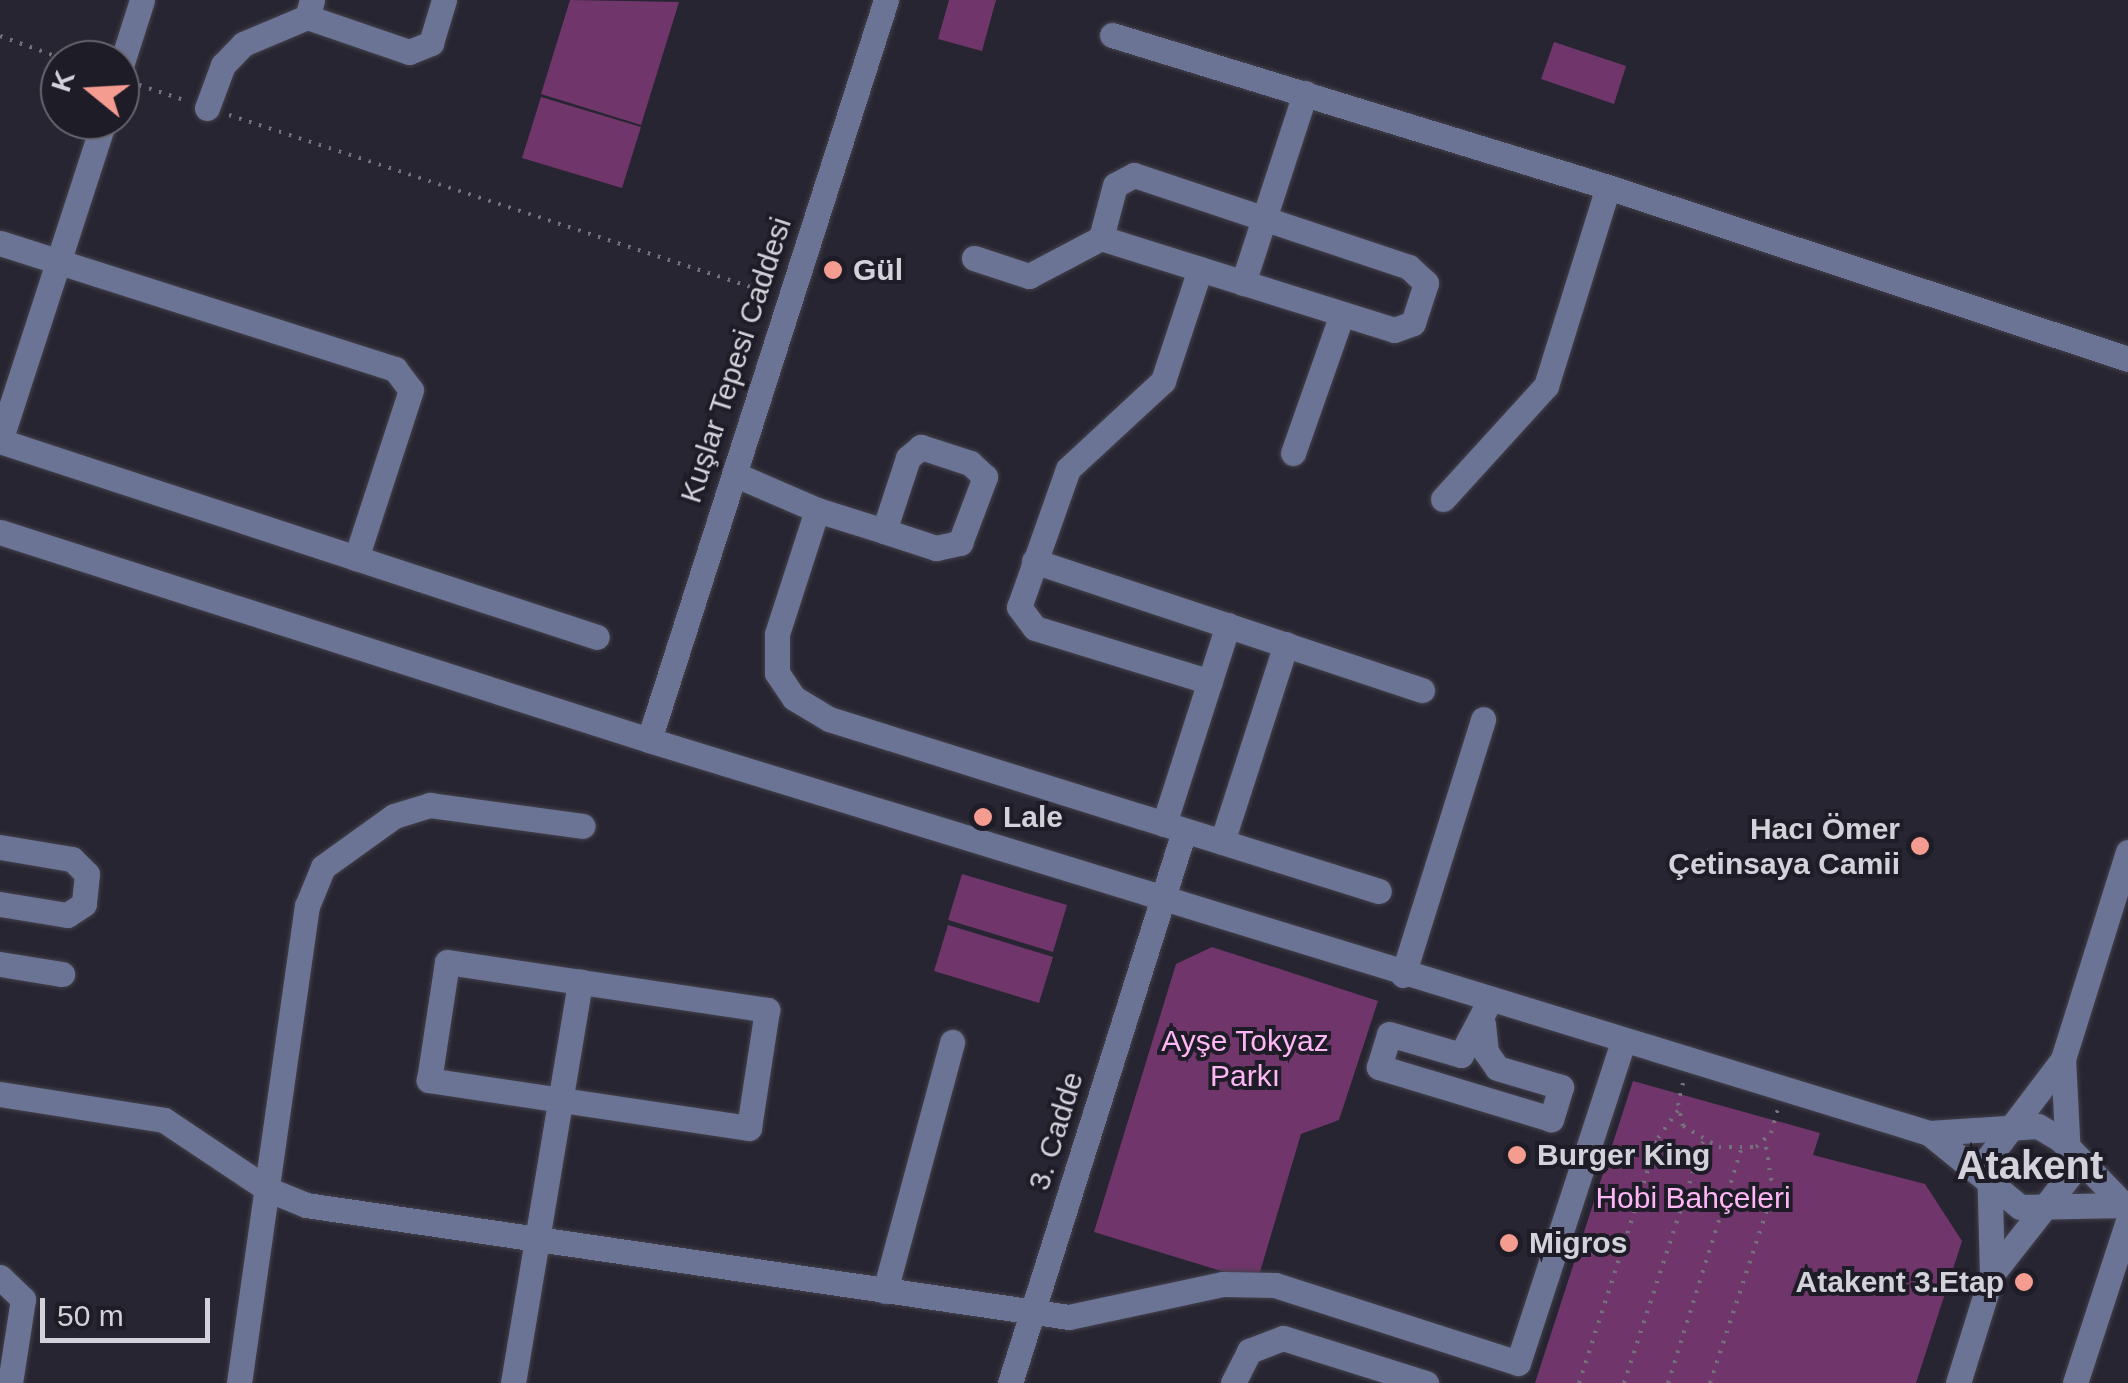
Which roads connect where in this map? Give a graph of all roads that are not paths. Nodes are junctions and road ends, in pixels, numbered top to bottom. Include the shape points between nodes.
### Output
1 (142, 0) edge
2 (444, 0) edge
3 (886, 0) edge
4 (309, 8) edge
5 (1112, 35) dead end
6 (135, 40) edge
7 (1305, 93) junction
8 (207, 108) road end
9 (97, 140) edge
10 (1608, 188) junction
11 (1264, 219) junction
12 (1101, 238) junction
13 (0, 243) edge
14 (974, 258) dead end
15 (58, 261) junction
16 (1200, 269) junction
17 (1243, 283) junction
18 (1342, 314) junction
19 (2128, 359) edge
20 (10, 373) edge
21 (0, 441) edge
22 (1293, 453) dead end
23 (734, 474) junction
24 (1443, 500) dead end
25 (817, 510) junction
26 (884, 531) junction
27 (0, 532) edge
28 (356, 558) junction
29 (1034, 560) junction
30 (1228, 625) junction
31 (596, 637) dead end
32 (1286, 644) junction
33 (1210, 682) junction
34 (1422, 690) dead end
35 (1483, 719) dead end
36 (649, 740) junction
37 (583, 826) dead end
38 (1174, 827) junction
39 (1222, 842) junction
40 (0, 847) edge
41 (2128, 852) edge
42 (1379, 891) dead end
43 (1164, 898) junction
44 (0, 904) edge
45 (0, 964) edge
46 (62, 974) dead end
47 (1403, 975) junction
48 (580, 982) junction
49 (1486, 1013) junction
50 (952, 1042) dead end
51 (1623, 1042) junction
52 (2062, 1059) junction
53 (0, 1094) edge
54 (558, 1100) junction
55 (2012, 1129) junction
56 (1928, 1134) junction
57 (2068, 1152) junction
58 (1990, 1181) junction
59 (267, 1189) junction
60 (2047, 1204) junction
61 (2126, 1210) edge
62 (533, 1239) junction
63 (1992, 1274) junction
64 (0, 1277) edge
65 (886, 1291) junction
66 (1033, 1312) junction
67 (10, 1383) edge
68 (239, 1383) edge
69 (513, 1383) edge
70 (1010, 1383) edge
71 (1233, 1383) edge
72 (1426, 1383) edge
73 (1958, 1383) edge
74 (2074, 1383) edge

1 - 6 street
2 - 4 street via 431,43 408,52
3 - 23 street, Kuşlar Tepesi Caddesi
4 - 8 street via 243,44 222,65
5 - 7 street
7 - 10 street
7 - 11 street
9 - 15 street
10 - 19 street
10 - 24 street via 1546,386
11 - 12 street via 1134,175 1115,185
11 - 17 street
11 - 18 street via 1408,267 1426,283 1413,324 1394,330
12 - 14 street via 1030,276
12 - 16 street
13 - 15 street
15 - 20 street
15 - 28 street via 395,369 410,390
16 - 17 street
16 - 29 street via 1163,381 1068,468
17 - 18 street
18 - 22 street
20 - 21 street
21 - 28 street
23 - 25 street
23 - 36 street, Kuşlar Tepesi Caddesi
25 - 26 street
25 - 38 street via 777,634 777,673 794,698 829,719
26 - 26 street via 908,458 921,447 970,463 985,477 960,543 936,548
27 - 36 street
28 - 31 street
29 - 30 street
29 - 33 street via 1019,607 1035,628
30 - 32 street
30 - 33 street, 3. Cadde
32 - 34 street
32 - 39 street
33 - 38 street, 3. Cadde
35 - 47 street
36 - 43 street
37 - 59 street via 430,805 394,816 323,866 307,906
38 - 39 street
38 - 43 street, 3. Cadde
39 - 42 street
40 - 44 street via 72,859 87,874 84,904 67,915
41 - 52 street
43 - 47 street
43 - 66 street, 3. Cadde
45 - 46 street
47 - 49 street
48 - 54 street
48 - 54 street via 447,962 429,1080
48 - 54 street via 767,1010 749,1128
49 - 49 street via 1461,1055 1389,1034 1378,1068 1552,1119 1561,1087 1496,1068 1486,1052
49 - 51 street
50 - 65 street
51 - 56 street
51 - 66 street via 1518,1363 1257,1284 1223,1284 1069,1317
52 - 55 street
52 - 57 street
53 - 59 street via 164,1120
54 - 62 street
55 - 56 street
55 - 57 street via 2051,1131
55 - 58 street via 1989,1157
56 - 58 street
57 - 60 street via 2065,1188
57 - 61 street
58 - 60 street via 2008,1202
58 - 63 street
59 - 62 street via 306,1205
59 - 68 street
60 - 61 street
60 - 63 street
61 - 74 street
62 - 65 street
62 - 69 street
63 - 73 street
64 - 67 street via 22,1300
65 - 66 street
66 - 70 street, 3. Cadde
71 - 72 street via 1249,1351 1283,1338

